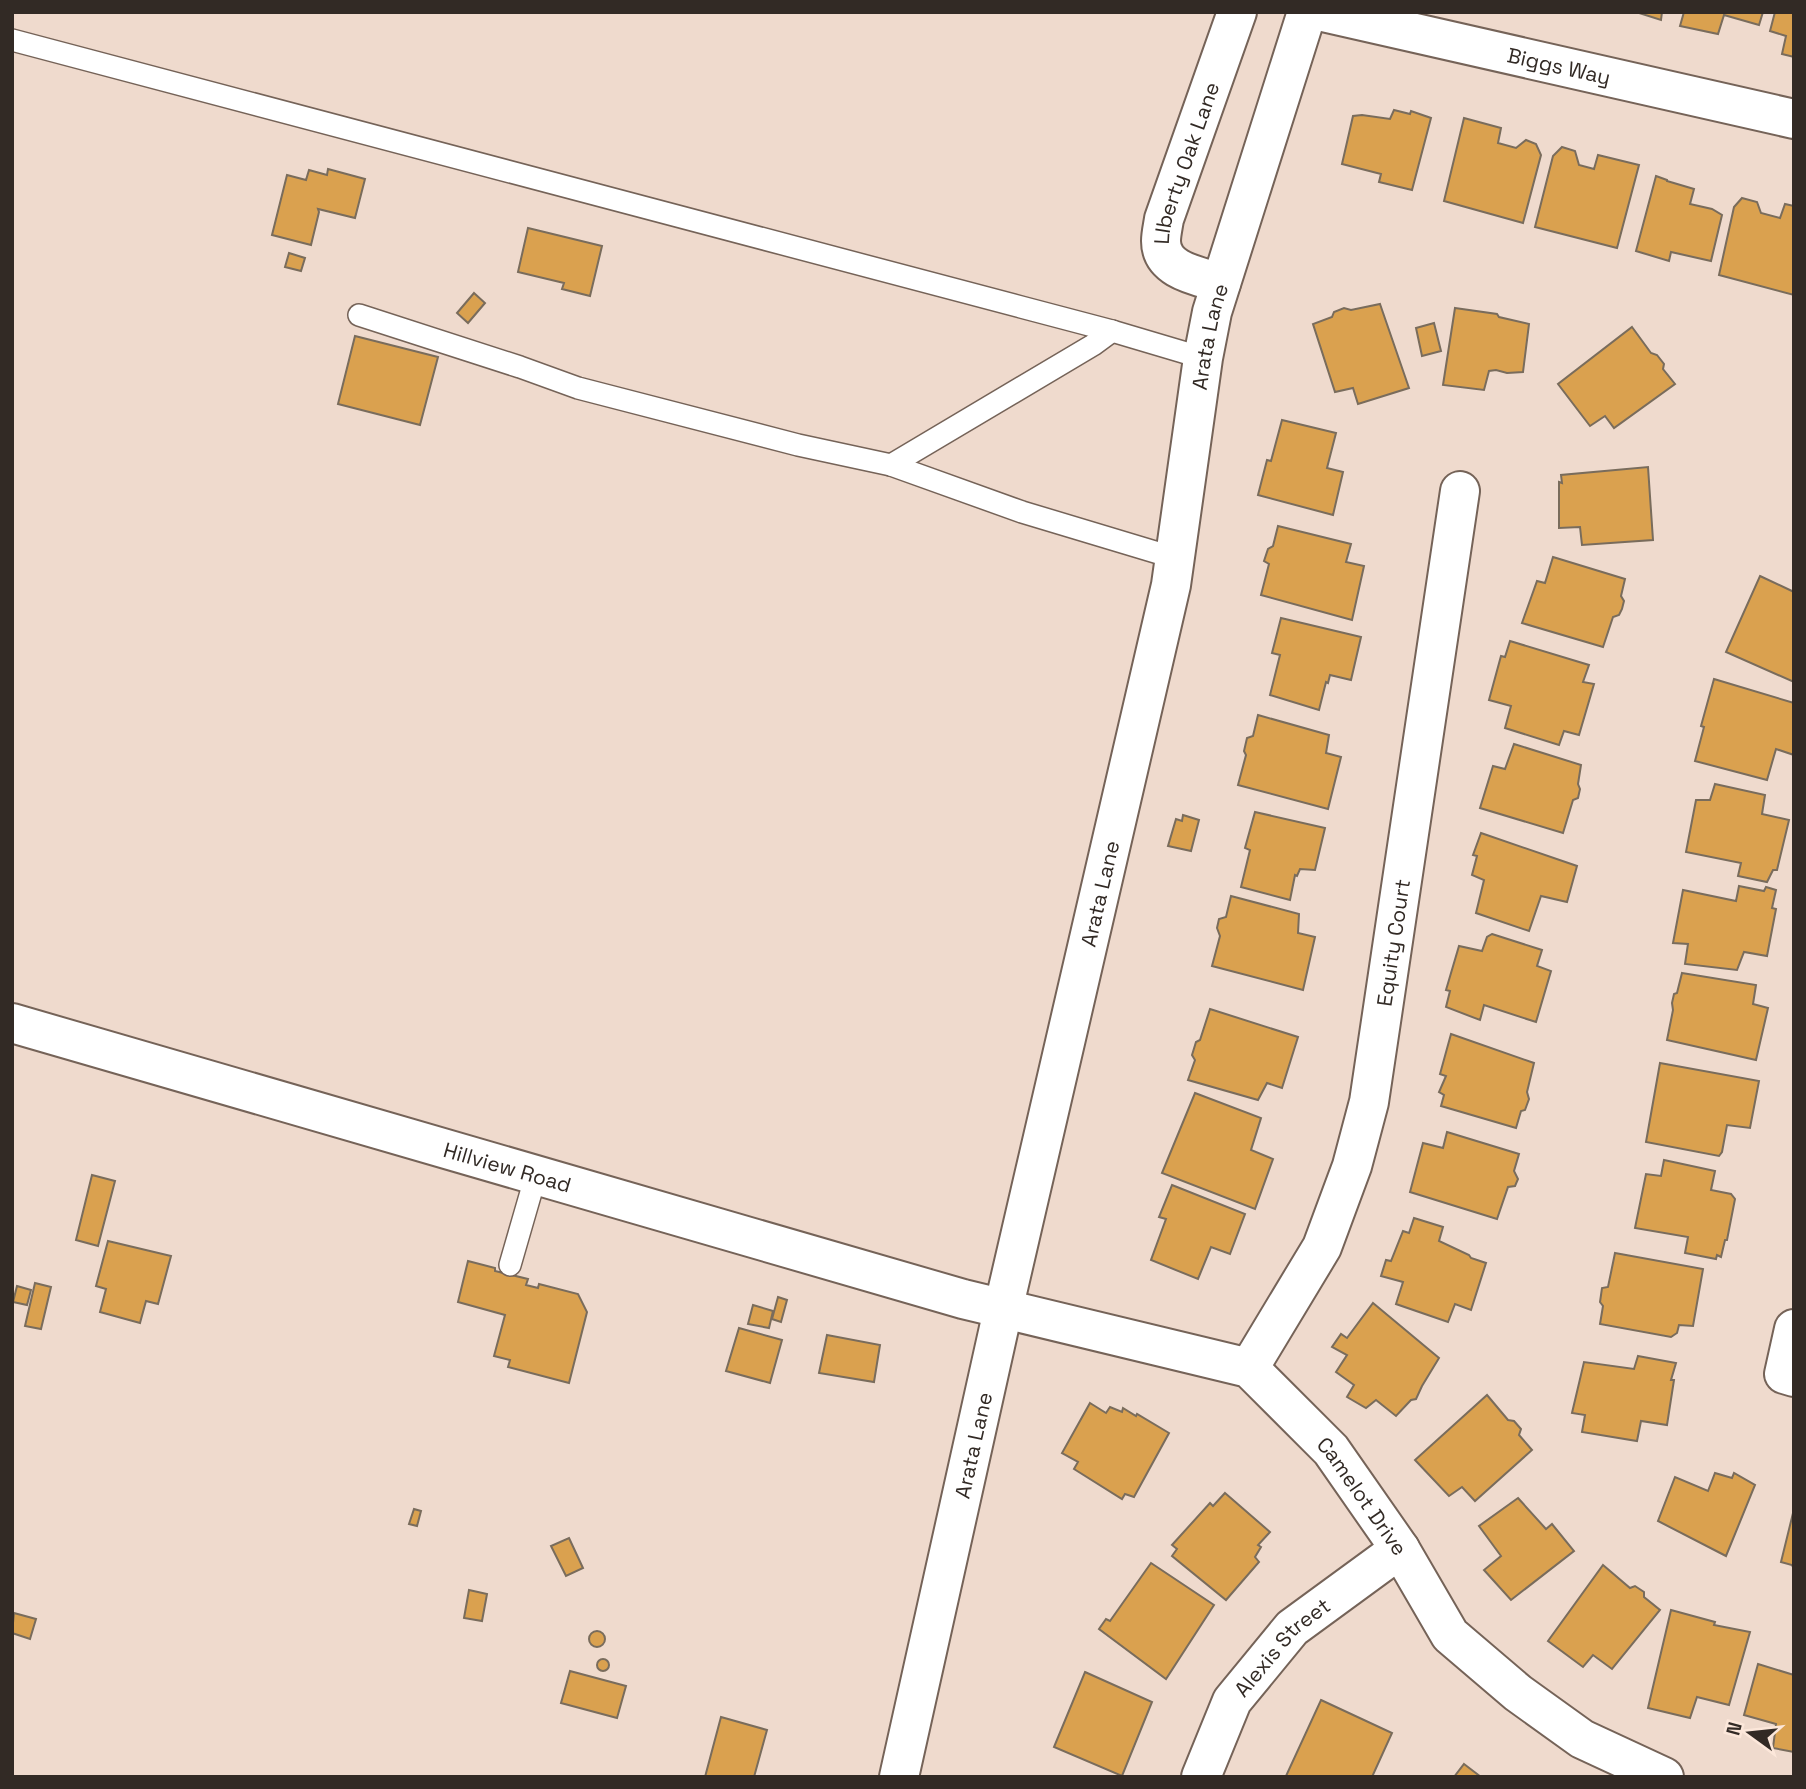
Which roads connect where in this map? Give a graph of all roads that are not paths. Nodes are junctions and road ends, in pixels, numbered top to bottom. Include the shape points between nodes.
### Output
1 (1237, 12) edge
2 (1307, 12) edge
3 (1323, 12) edge
4 (12, 40) edge
5 (1794, 119) edge
6 (1221, 283) junction
7 (359, 315) dead end
8 (1112, 331) junction
9 (1203, 358) junction
10 (891, 465) junction
11 (1460, 491) dead end
12 (1175, 558) junction
13 (12, 1023) edge
14 (536, 1175) junction
15 (510, 1265) dead end
16 (1003, 1310) junction
17 (1794, 1329) edge
18 (1249, 1368) junction
19 (1794, 1377) edge
20 (1401, 1549) junction
21 (899, 1777) edge
22 (1201, 1777) edge
23 (1664, 1777) edge

1 - 6 street, LIberty Oak Lane via 1164,219 1161,243 1168,261
2 - 6 street, Arata Lane
3 - 5 street, Biggs Way
4 - 8 lane
6 - 9 street, Arata Lane
7 - 10 lane via 578,388
8 - 9 lane
8 - 10 lane
9 - 12 street, Arata Lane
10 - 12 lane via 1022,512
11 - 18 street, Equity Court via 1369,1102 1352,1166 1322,1247
12 - 16 street, Arata Lane
13 - 14 street, Hillview Road
14 - 15 lane
14 - 16 street, Hillview Road
16 - 18 street
16 - 21 street, Arata Lane
17 - 19 street via 1784,1374
18 - 20 street, Camelot Drive via 1331,1450
20 - 22 street, Alexis Street via 1292,1628 1232,1701
20 - 23 street, Camelot Drive via 1450,1635 1518,1693 1583,1739

